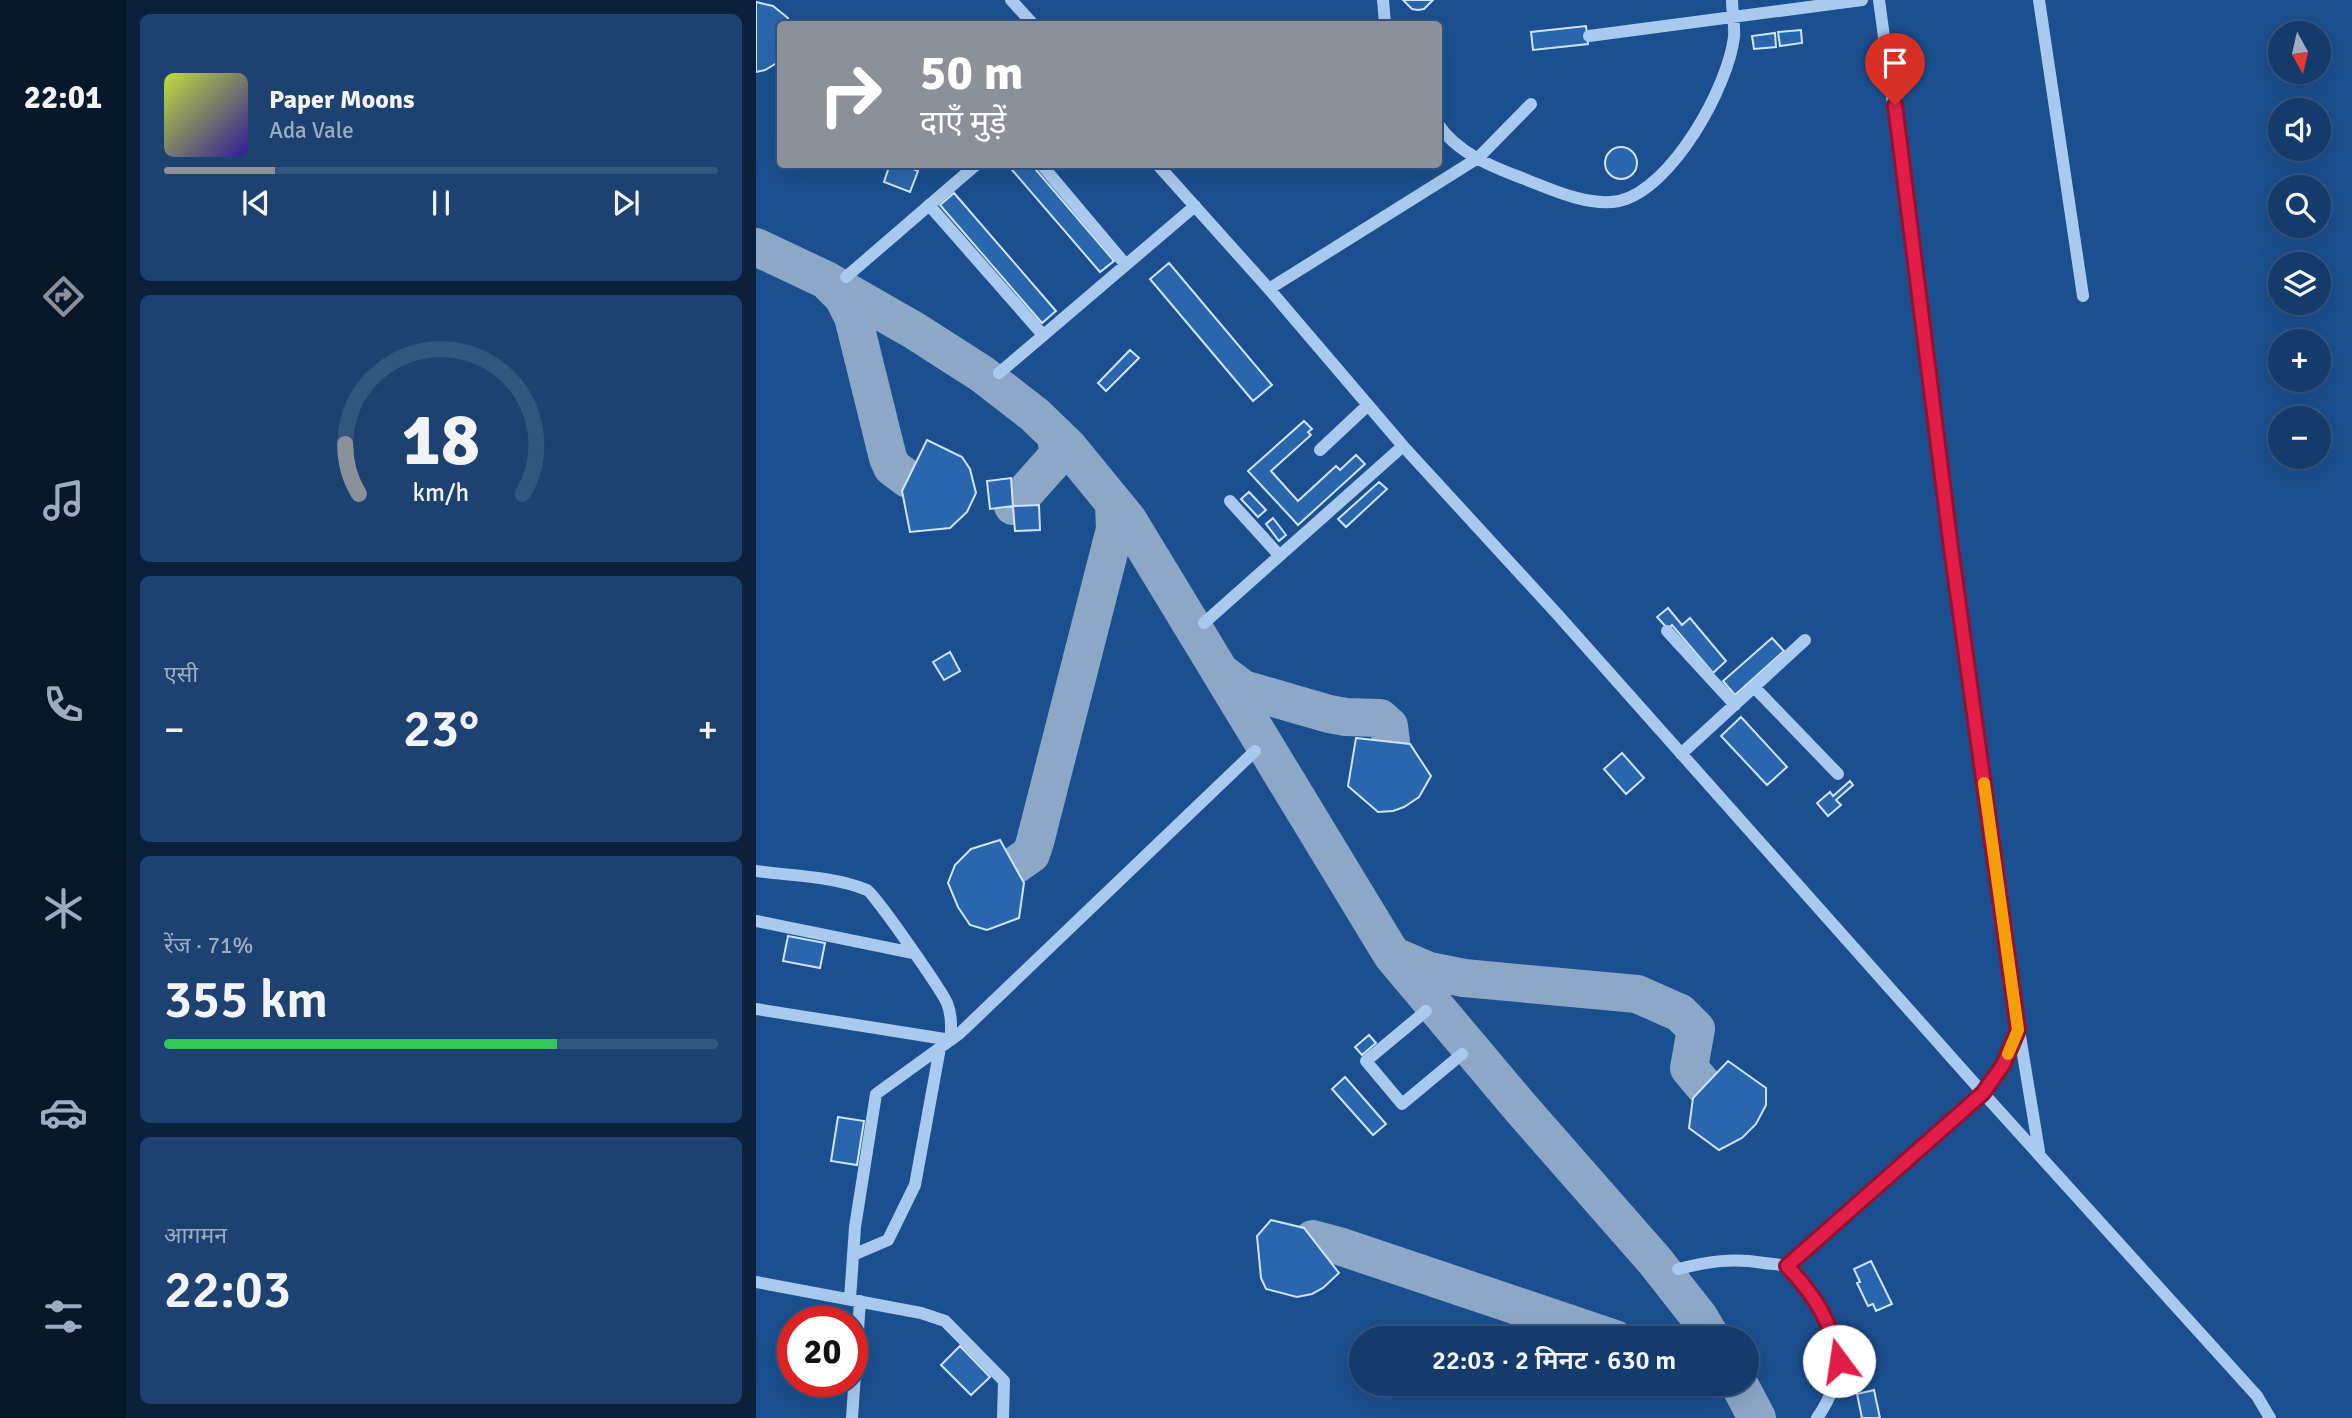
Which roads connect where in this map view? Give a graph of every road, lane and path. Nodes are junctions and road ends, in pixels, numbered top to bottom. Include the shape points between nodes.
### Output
1 (1011, 0) edge
2 (1383, 0) edge
3 (1732, 0) edge
4 (1862, 0) edge
5 (1879, 0) edge
6 (2039, 0) edge
7 (1733, 17) junction
8 (1030, 21) edge
9 (1385, 21) edge
10 (1590, 36) dead end
11 (1531, 104) dead end
12 (1442, 128) edge
13 (1478, 158) junction
14 (972, 168) edge
15 (1044, 168) edge
16 (1161, 168) edge
17 (929, 205) junction
18 (1195, 206) junction
19 (1126, 265) junction
20 (845, 277) dead end
21 (1269, 289) junction
22 (2083, 296) dead end
23 (1043, 335) junction
24 (999, 373) dead end
25 (1368, 405) junction
26 (1403, 446) junction
27 (1320, 450) dead end
28 (1230, 501) dead end
29 (1279, 555) junction
30 (1204, 623) dead end
31 (1667, 631) dead end
32 (1805, 640) dead end
33 (1754, 687) junction
34 (1735, 705) junction
35 (1255, 751) dead end
36 (1682, 754) junction
37 (1838, 774) dead end
38 (756, 871) edge
39 (756, 921) edge
40 (913, 953) junction
41 (756, 1009) edge
42 (1426, 1011) dead end
43 (2018, 1030) junction
44 (945, 1044) junction
45 (1462, 1054) dead end
46 (1983, 1093) junction
47 (2039, 1152) junction
48 (853, 1255) junction
49 (1787, 1266) junction
50 (1678, 1269) dead end
51 (756, 1282) edge
52 (855, 1300) junction
53 (852, 1418) edge
54 (1003, 1418) edge
55 (1817, 1418) edge
56 (2270, 1418) edge

1 - 8 lane
2 - 9 lane
3 - 7 lane
4 - 7 lane
5 - 43 lane
6 - 22 lane
7 - 10 lane
7 - 13 lane via 1734,37 1725,71 1701,124 1671,165 1646,188 1620,201 1594,201 1499,170
11 - 13 lane
12 - 13 lane
13 - 21 lane
14 - 17 lane
15 - 19 lane
16 - 18 lane
17 - 20 lane
17 - 23 lane
18 - 19 lane
18 - 21 lane
19 - 23 lane
21 - 25 lane
23 - 24 lane
25 - 26 lane
25 - 27 lane
26 - 29 lane
26 - 36 lane
28 - 29 lane
29 - 30 lane
31 - 34 lane
32 - 33 lane
33 - 34 lane
33 - 37 lane
34 - 36 lane
35 - 44 lane
36 - 46 lane
38 - 40 lane via 871,891
39 - 40 lane
40 - 44 lane via 947,1002 951,1019
41 - 44 lane
42 - 45 lane via 1366,1061 1402,1104
43 - 46 lane via 2003,1065
43 - 47 lane
44 - 48 lane via 915,1185 888,1240
44 - 48 lane via 876,1094
46 - 47 lane
46 - 49 lane
47 - 56 lane via 2257,1396
48 - 52 lane
49 - 50 lane via 1736,1259
49 - 55 lane via 1822,1309 1839,1361 1831,1398
51 - 52 lane
52 - 53 lane
52 - 54 lane via 945,1321 1004,1381

